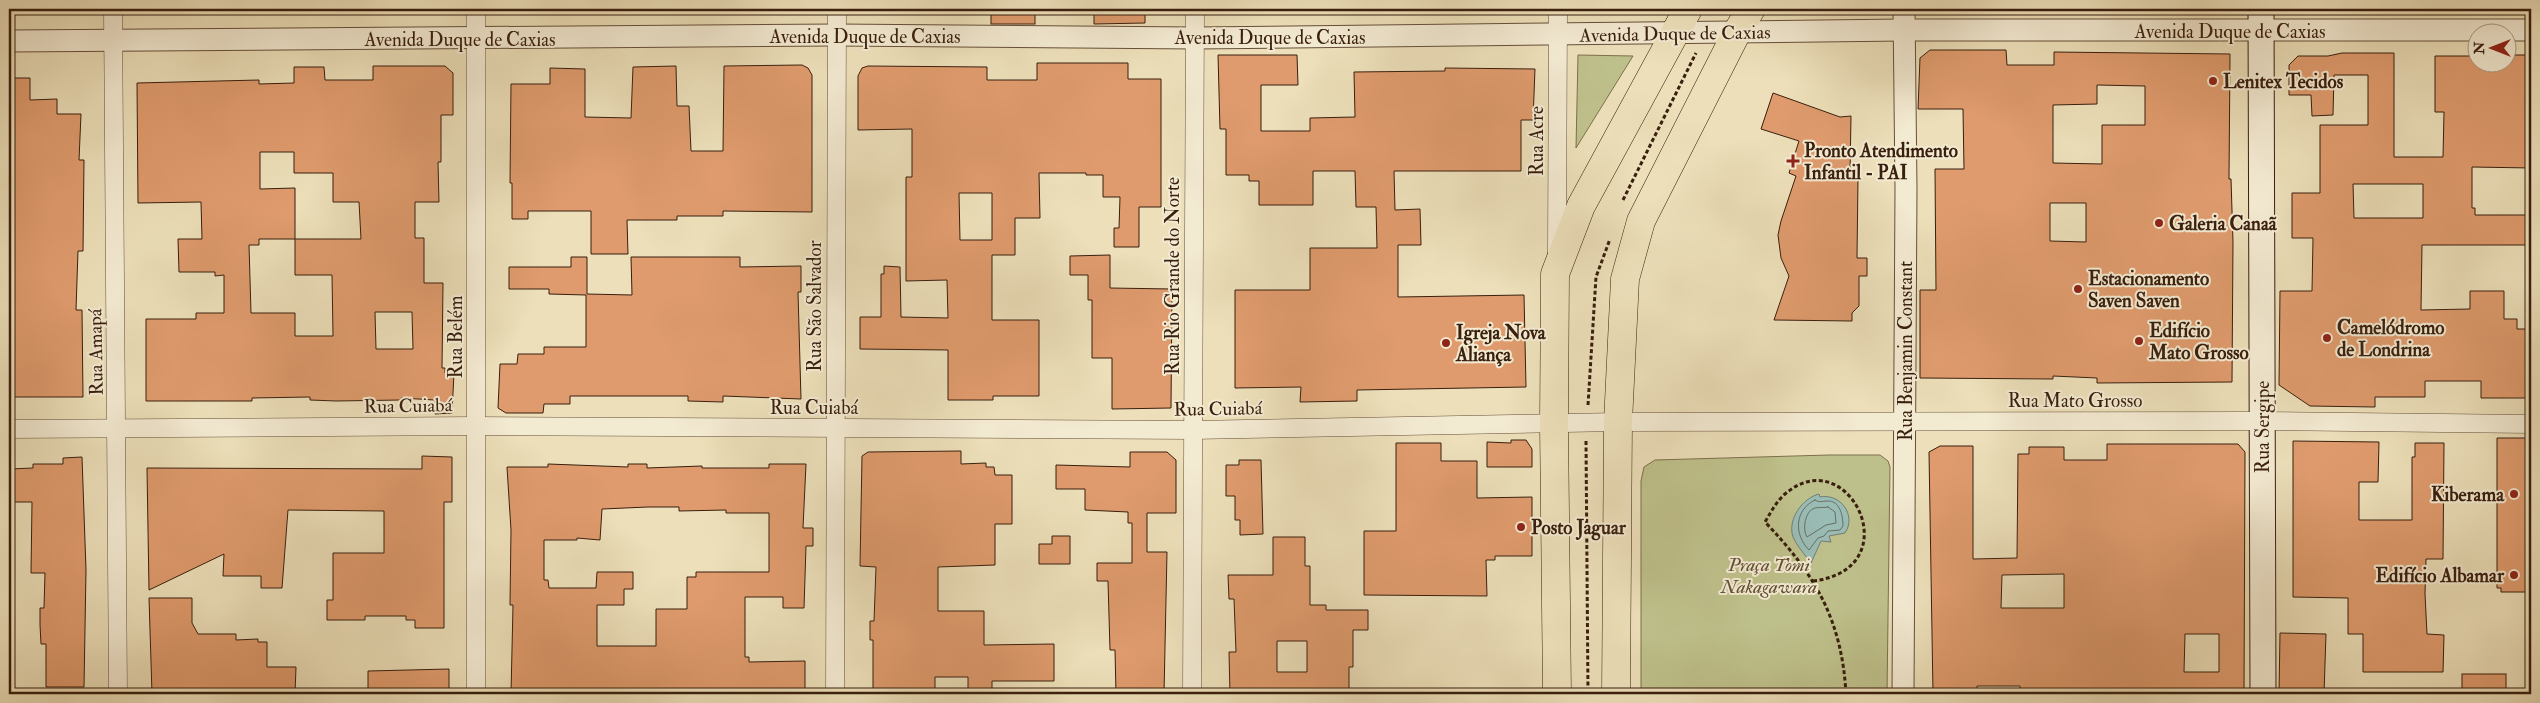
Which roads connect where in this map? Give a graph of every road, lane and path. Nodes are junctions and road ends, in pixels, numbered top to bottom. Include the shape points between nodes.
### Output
1 (113, 9) edge
2 (476, 9) edge
3 (836, 9) edge
4 (1194, 9) edge
5 (1558, 9) edge
6 (1688, 9) edge
7 (1751, 9) edge
8 (1904, 9) edge
9 (2261, 20) edge
10 (1903, 30) junction
11 (2531, 30) edge
12 (1737, 32) junction
13 (1675, 33) junction
14 (1558, 34) junction
15 (836, 35) junction
16 (1195, 38) junction
17 (476, 39) junction
18 (9, 40) edge
19 (113, 40) junction
20 (1555, 274) junction
21 (2261, 421) junction
22 (1618, 422) junction
23 (1905, 422) junction
24 (1554, 424) junction
25 (2531, 424) edge
26 (476, 426) junction
27 (835, 428) junction
28 (9, 429) edge
29 (117, 429) junction
30 (1193, 430) junction
31 (1813, 581) junction
32 (118, 694) edge
33 (476, 694) edge
34 (835, 694) edge
35 (1192, 694) edge
36 (1557, 694) edge
37 (1616, 694) edge
38 (1846, 694) edge
39 (1903, 694) edge
40 (2263, 694) edge

1 - 19 street, Rua Amapá
2 - 17 street, Rua Belém
3 - 15 street, Rua São Salvador
4 - 16 street, Rua Rio Grande do Norte
5 - 14 street, Rua Acre
6 - 13 main road
7 - 12 main road
8 - 10 street, Rua Benjamin Constant
9 - 10 street, Avenida Duque de Caxias
9 - 11 street, Avenida Duque de Caxias
9 - 21 main road, Rua Sergipe
10 - 12 street, Avenida Duque de Caxias
10 - 23 street, Rua Benjamin Constant
12 - 13 street, Avenida Duque de Caxias
12 - 22 main road via 1641,221 1625,279
13 - 14 street, Avenida Duque de Caxias
13 - 20 main road via 1581,206
14 - 16 street, Avenida Duque de Caxias
14 - 20 street, Rua Acre
15 - 16 street, Avenida Duque de Caxias
15 - 17 street, Avenida Duque de Caxias
15 - 27 street, Rua São Salvador
16 - 30 street, Rua Rio Grande do Norte
17 - 19 street, Avenida Duque de Caxias
17 - 26 street, Rua Belém
18 - 19 street, Avenida Duque de Caxias
19 - 29 street, Rua Amapá
20 - 24 main road
21 - 23 street, Rua Mato Grosso
21 - 25 street, Rua Mato Grosso
21 - 40 main road, Rua Sergipe
22 - 23 street, Rua Mato Grosso
22 - 24 street, Rua Cuiabá
22 - 37 main road
23 - 39 street, Rua Benjamin Constant
24 - 30 street, Rua Cuiabá
24 - 36 main road
26 - 27 street, Rua Cuiabá
26 - 29 street, Rua Cuiabá
26 - 33 street, Rua Belém
27 - 30 street, Rua Cuiabá
27 - 34 street, Rua São Salvador
28 - 29 street, Rua Cuiabá
29 - 32 street, Rua Amapá
30 - 35 street, Rua Rio Grande do Norte
31 - 31 path via 1788,546 1764,522 1790,490 1807,482 1824,481 1842,489 1854,500 1861,511 1864,540 1858,559 1852,566 1835,576
31 - 38 path via 1823,598 1839,644

